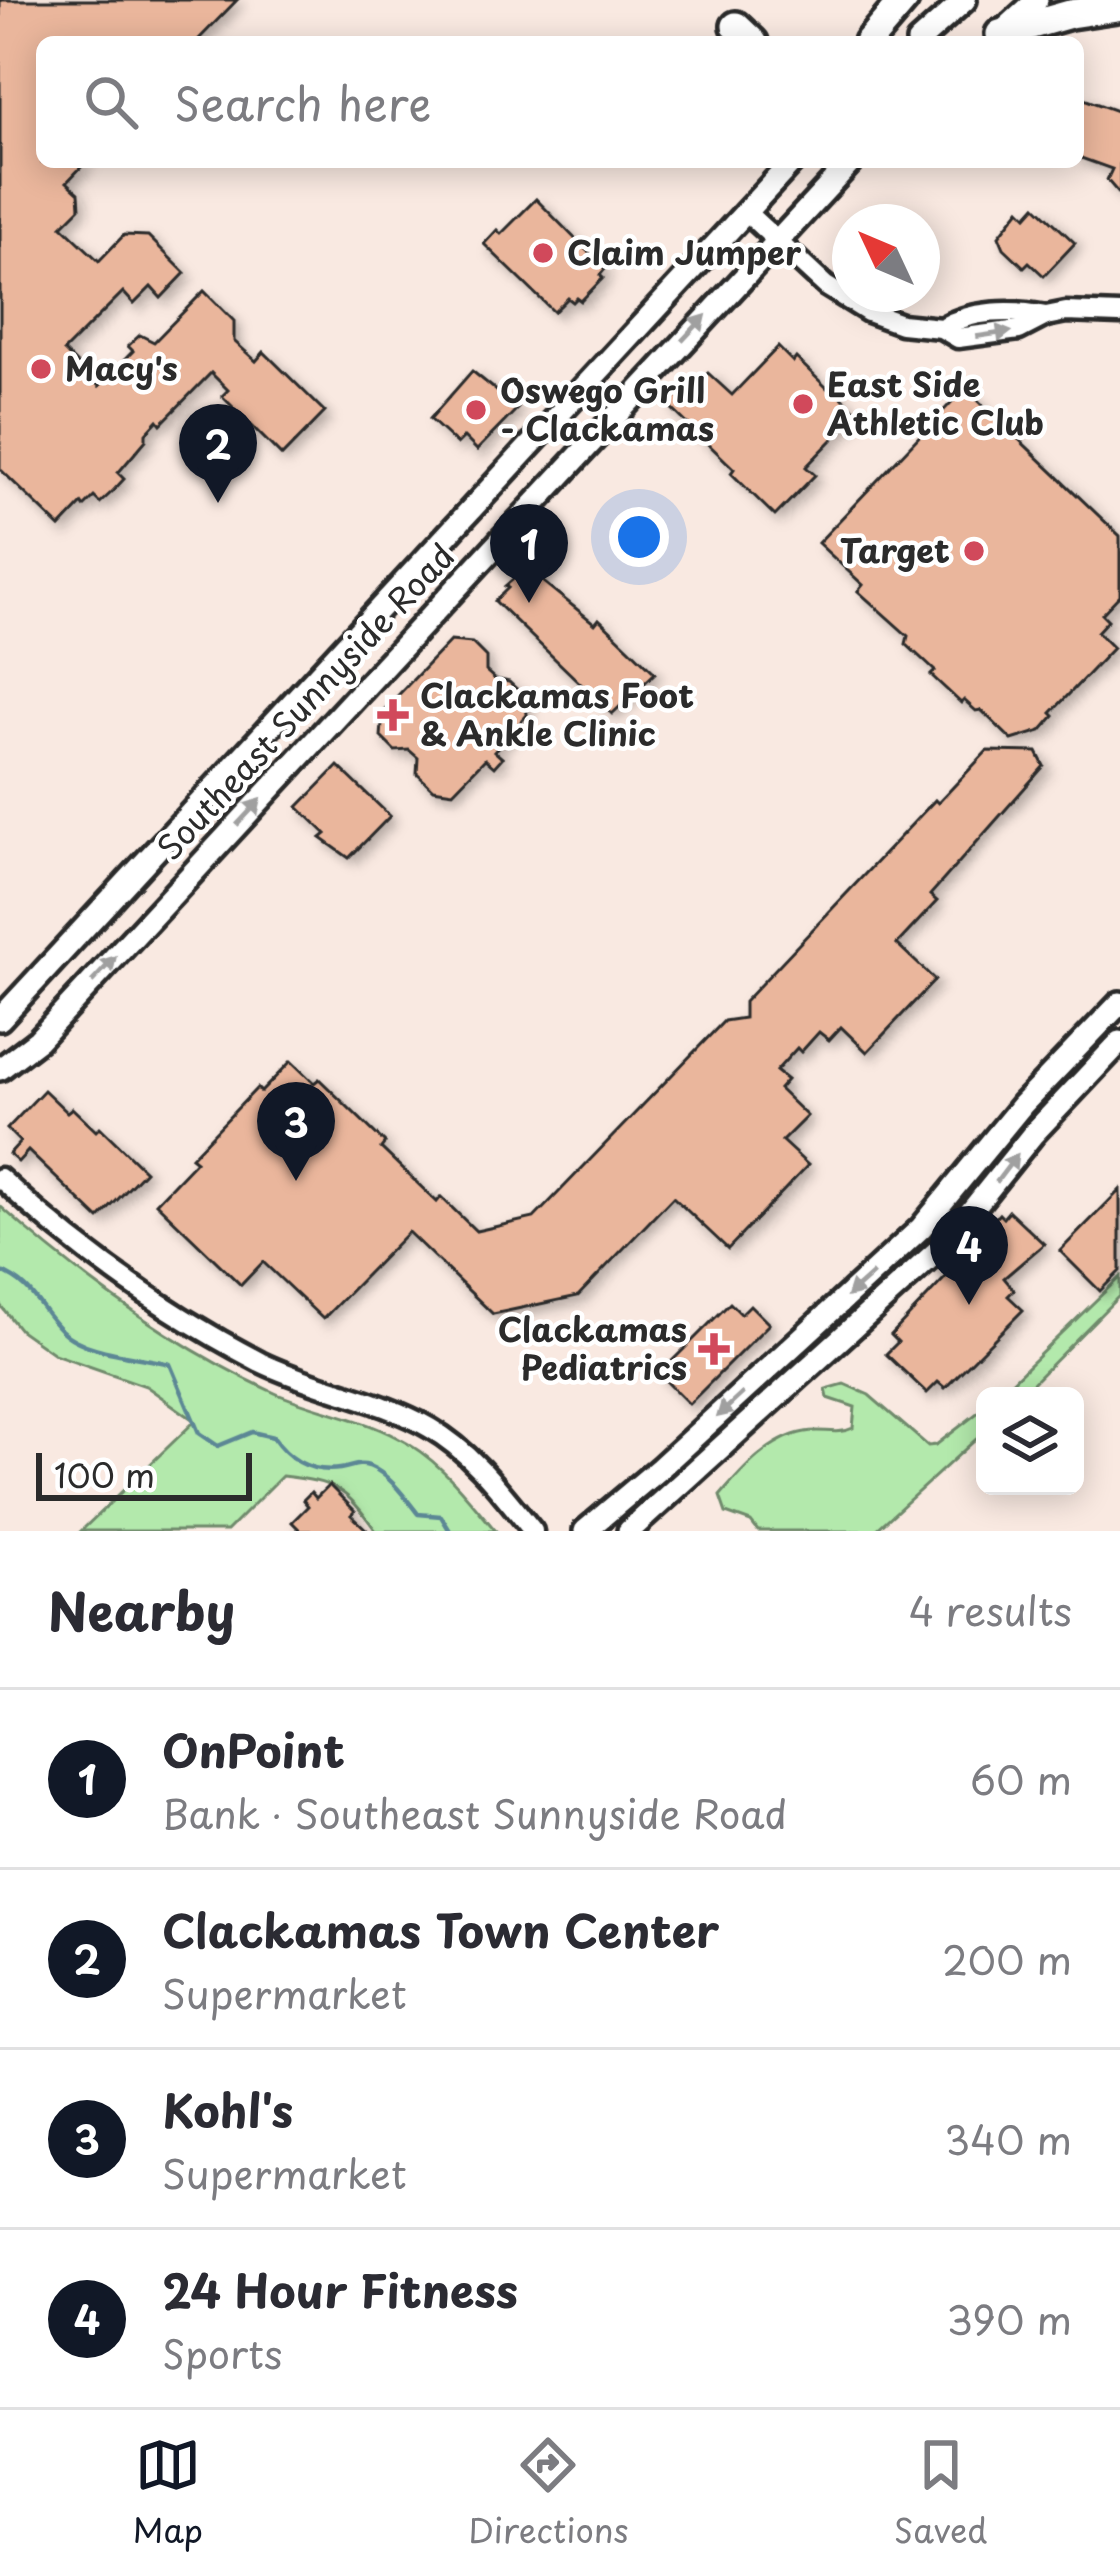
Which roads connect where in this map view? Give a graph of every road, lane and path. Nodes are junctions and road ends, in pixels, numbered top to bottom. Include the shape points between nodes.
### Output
1 (904, 0) edge
2 (965, 0) edge
3 (1037, 0) edge
4 (1111, 5) edge
5 (873, 36) edge
6 (924, 36) edge
7 (997, 36) edge
8 (1001, 36) edge
9 (786, 168) edge
10 (844, 168) edge
11 (746, 212) junction
12 (775, 240) junction
13 (1120, 314) edge
14 (1120, 1003) edge
15 (0, 1019) edge
16 (1120, 1042) edge
17 (0, 1069) edge
18 (0, 1178) edge
19 (533, 1531) edge
20 (585, 1531) edge
21 (629, 1531) edge

1 - 5 highway
2 - 6 main road
3 - 7 main road
4 - 8 highway
9 - 11 main road, Southeast Sunnyside Road
10 - 12 main road, Southeast Sunnyside Road
11 - 12 street
11 - 15 main road, Southeast Sunnyside Road
12 - 13 street via 858,307 902,323 941,328 1017,310
17 -> 12 main road, Southeast Sunnyside Road via 38,1040
14 -> 20 main road via 921,1228
21 -> 16 main road via 944,1245
18 - 19 street via 82,1250 241,1352 436,1432 473,1461

